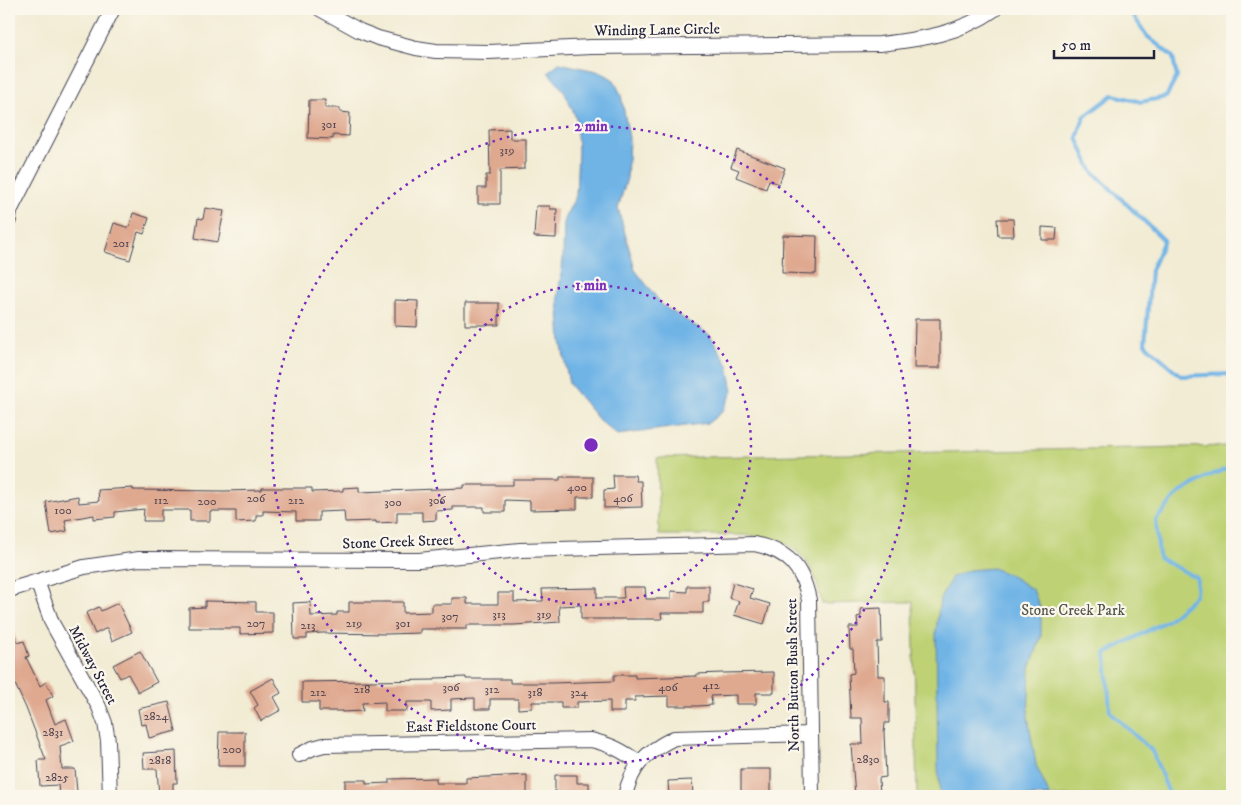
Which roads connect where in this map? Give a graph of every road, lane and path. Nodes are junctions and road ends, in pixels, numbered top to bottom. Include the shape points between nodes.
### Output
1 (113, 9) edge
2 (320, 9) edge
3 (995, 9) edge
4 (9, 220) edge
5 (788, 558) joint
6 (36, 581) junction
7 (9, 590) edge
8 (811, 734) junction
9 (299, 756) dead end
10 (639, 763) junction
11 (110, 796) edge
12 (625, 796) edge
13 (812, 796) edge

1 - 4 street via 10,211
2 - 3 street, Winding Lane Circle via 360,31 397,44 436,51 489,52 591,47 880,44 952,32
5 - 6 street, Stone Creek Street via 779,551 752,544 520,550 419,560 140,559 84,567
5 - 8 street, North Button Bush Street via 803,577 809,600
6 - 7 street, Stone Creek Street
6 - 11 street, Midway Street via 52,623 105,723
8 - 10 street via 674,738 654,749
8 - 13 street, North Button Bush Street
9 - 10 street, East Fieldstone Court via 324,746 591,740 622,750
10 - 12 street

